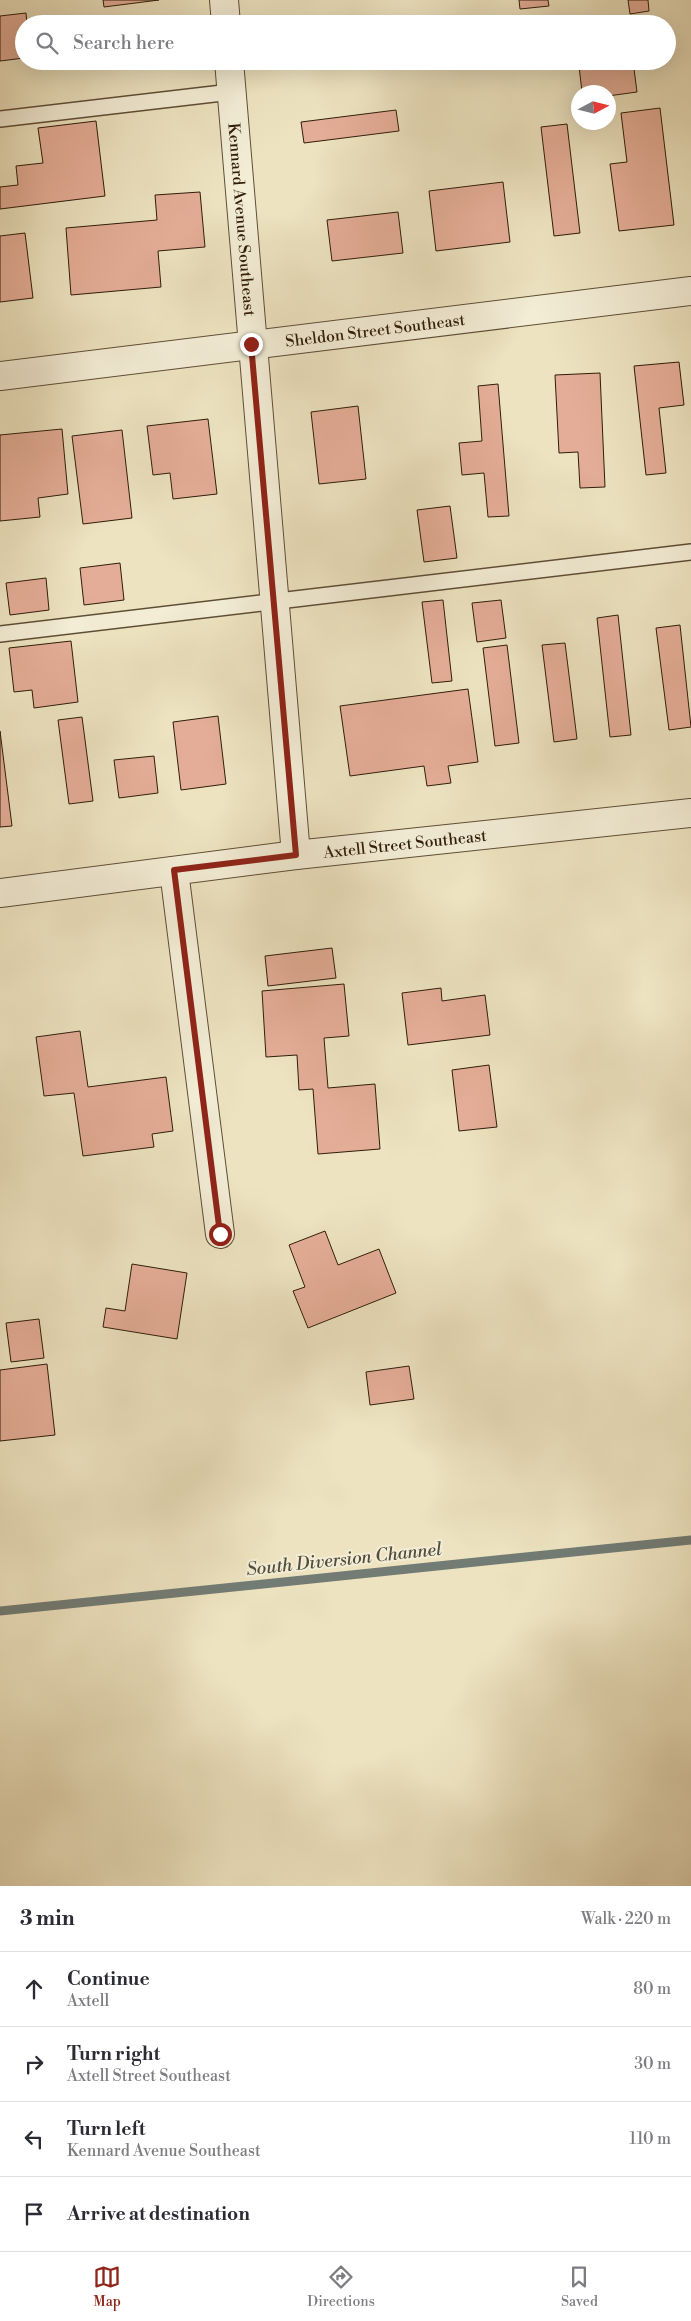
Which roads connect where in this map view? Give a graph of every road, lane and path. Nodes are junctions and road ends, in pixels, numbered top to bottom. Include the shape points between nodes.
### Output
1 (224, 0) edge
2 (225, 15) edge
3 (230, 70) edge
4 (231, 92) junction
5 (0, 119) edge
6 (691, 291) edge
7 (251, 344) junction
8 (0, 376) edge
9 (691, 552) edge
10 (274, 603) junction
11 (0, 634) edge
12 (691, 813) edge
13 (296, 855) junction
14 (174, 870) junction
15 (0, 893) edge
16 (220, 1234) dead end

1 - 2 street
3 - 4 street, Kennard Avenue Southeast
4 - 5 lane
4 - 7 street, Kennard Avenue Southeast
6 - 7 street, Sheldon Street Southeast
7 - 8 street, Sheldon Street Southeast
7 - 10 street, Kennard Avenue Southeast
9 - 10 lane
10 - 11 lane
10 - 13 street, Kennard Avenue Southeast
12 - 13 street, Axtell Street Southeast
13 - 14 street, Axtell Street Southeast
14 - 15 street, Axtell Street Southeast
14 - 16 street

